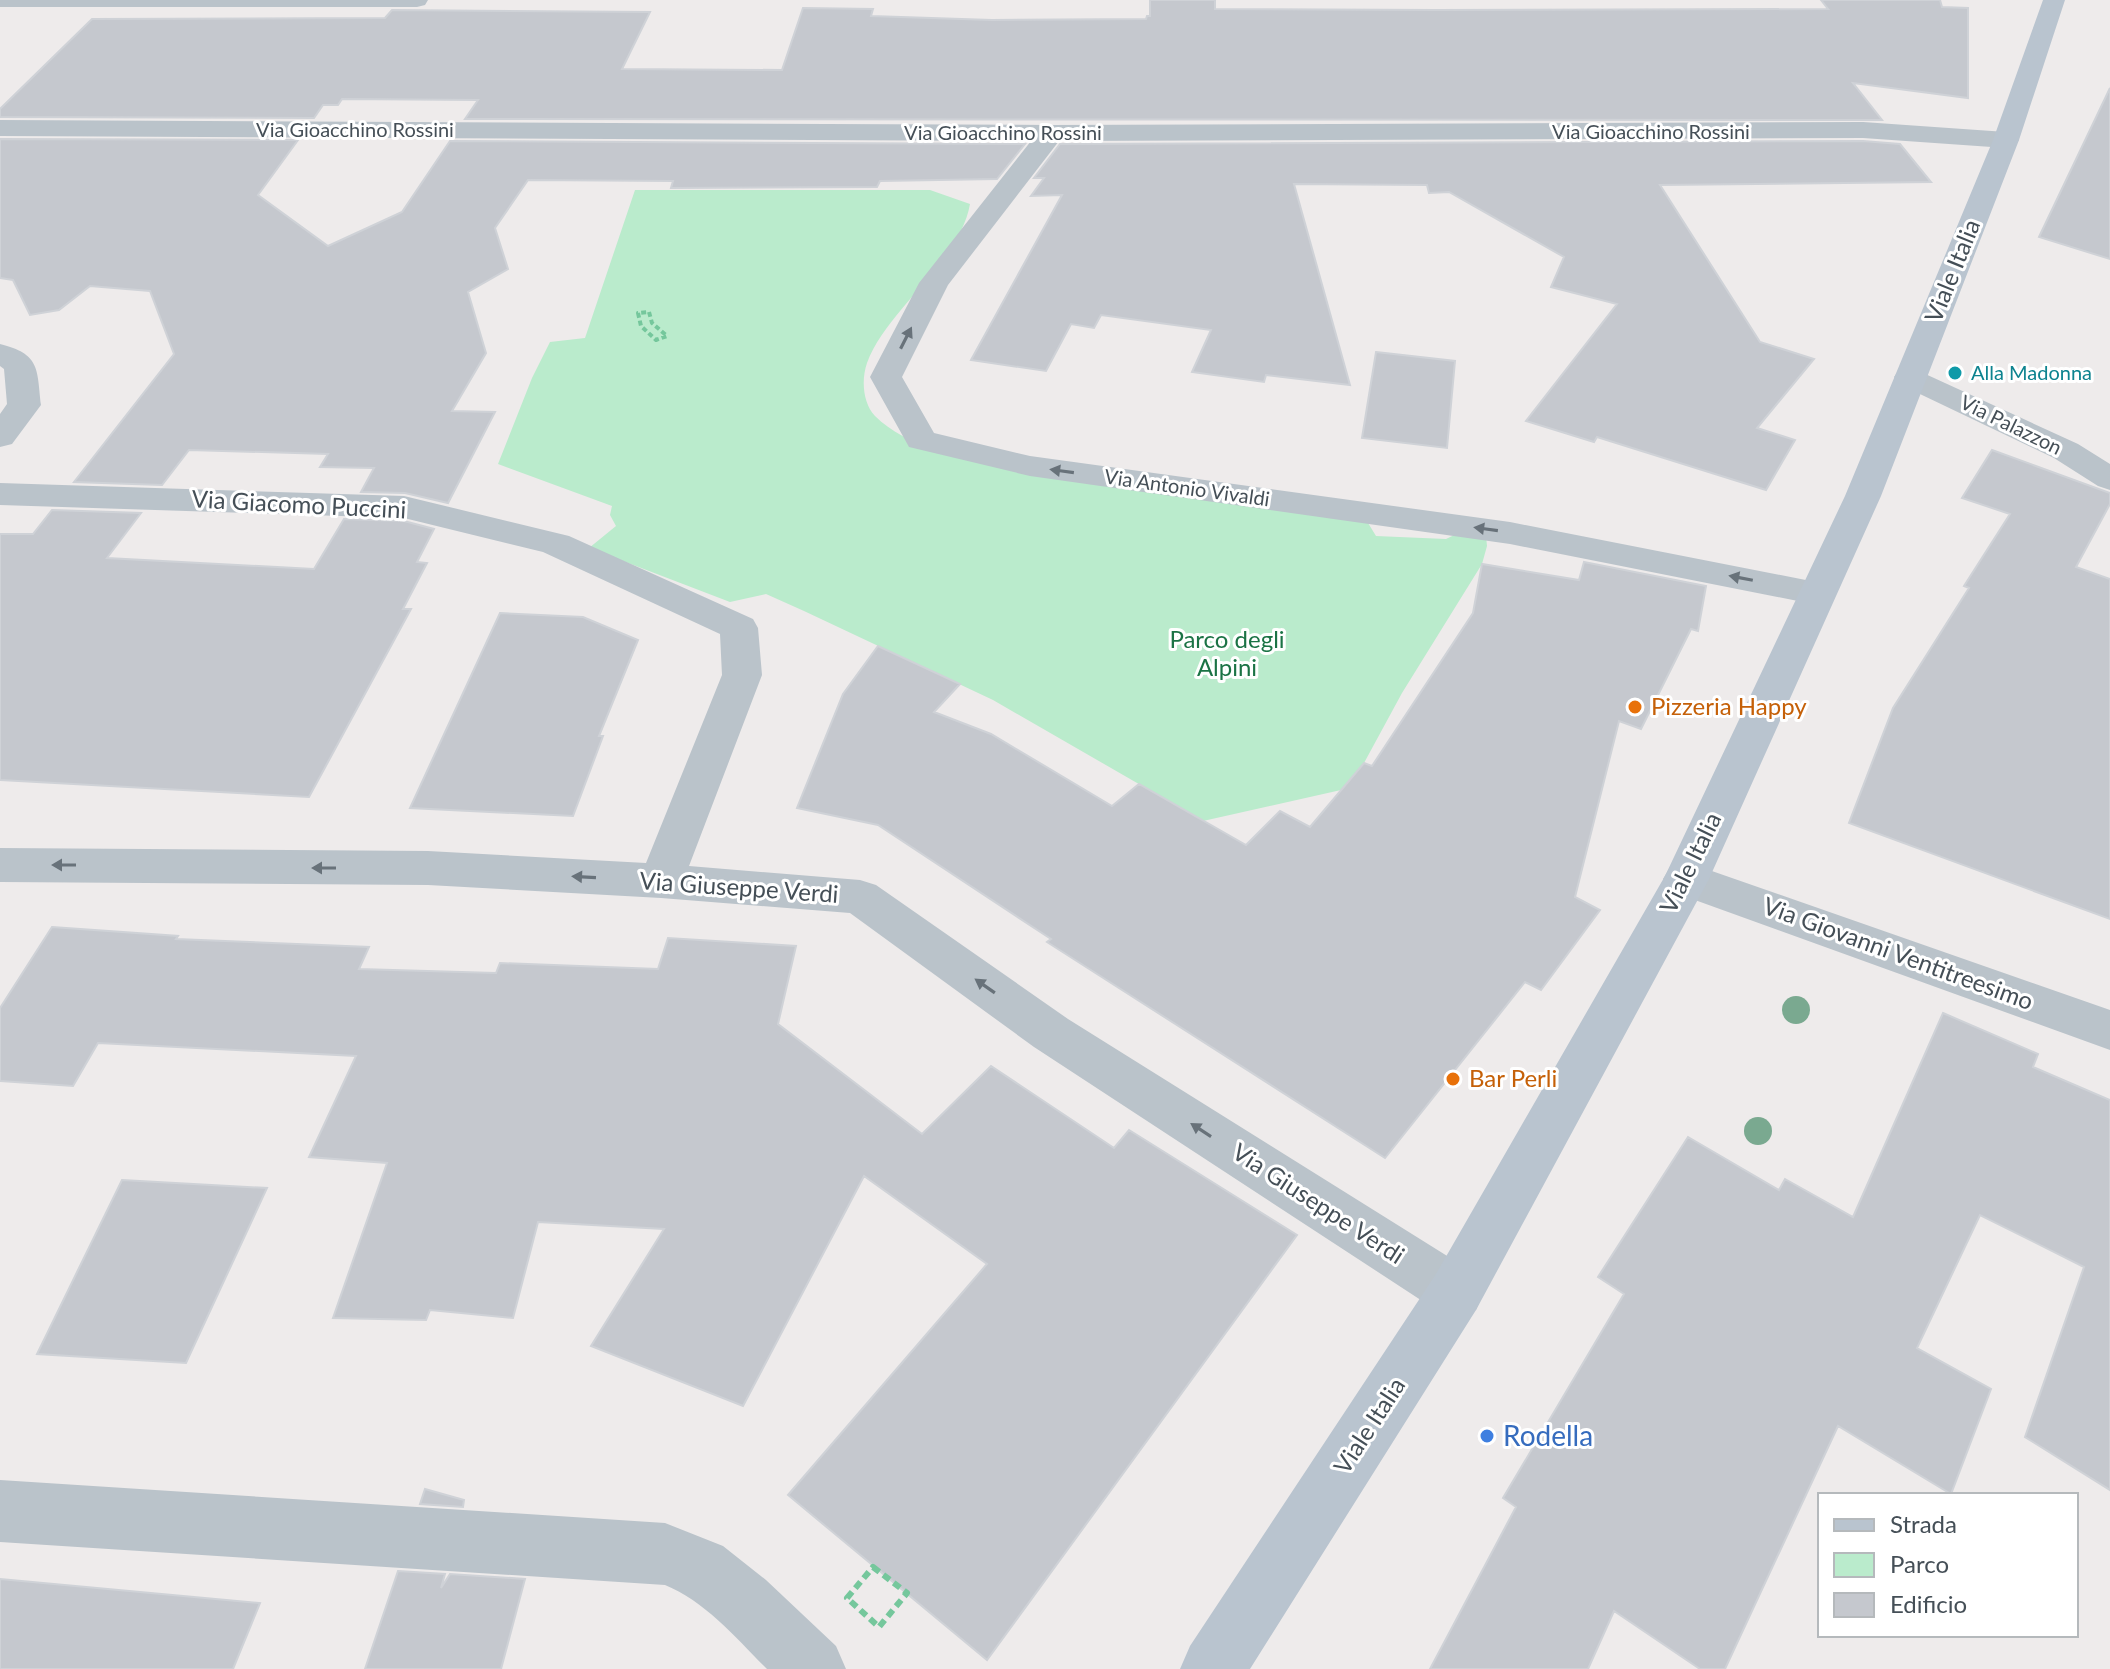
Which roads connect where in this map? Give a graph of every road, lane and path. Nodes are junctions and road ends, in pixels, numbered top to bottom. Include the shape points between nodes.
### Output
1 (0, 0) edge
2 (417, 0) edge
3 (2054, 0) edge
4 (0, 128) edge
5 (1051, 133) junction
6 (2006, 140) junction
7 (656, 340) joint
8 (0, 354) edge
9 (1910, 377) junction
10 (0, 437) edge
11 (2110, 479) edge
12 (0, 494) edge
13 (1818, 593) junction
14 (0, 865) edge
15 (1686, 879) junction
16 (661, 881) junction
17 (2110, 1030) edge
18 (1456, 1292) junction
19 (0, 1511) edge
20 (847, 1598) joint
21 (813, 1669) edge
22 (1213, 1669) edge

1 - 2 street
3 - 6 main road, Viale Italia
4 - 5 street, Via Gioacchino Rossini
5 - 6 street, Via Gioacchino Rossini via 1863,130
13 -> 5 street, Via Antonio Vivaldi via 1510,533 1030,466 921,440 886,377 934,283
6 - 9 main road, Viale Italia
7 - 7 path via 641,326 638,313 649,312 652,323 667,336
8 - 10 street via 20,364 24,405
9 - 11 street, Via Palazzon via 2066,451
9 - 13 main road, Viale Italia
12 - 16 street, Via Giacomo Puccini via 404,507 556,544 739,628 742,675
13 - 15 main road, Viale Italia
16 -> 14 street, Via Giuseppe Verdi via 428,868
15 - 17 street, Via Giovanni Ventitreesimo
15 - 18 main road, Viale Italia
18 -> 16 street, Via Giuseppe Verdi via 1051,1033 860,897
18 - 22 main road, Viale Italia
19 - 21 street via 665,1554 701,1568
20 - 20 path via 873,1567 907,1593 879,1627

